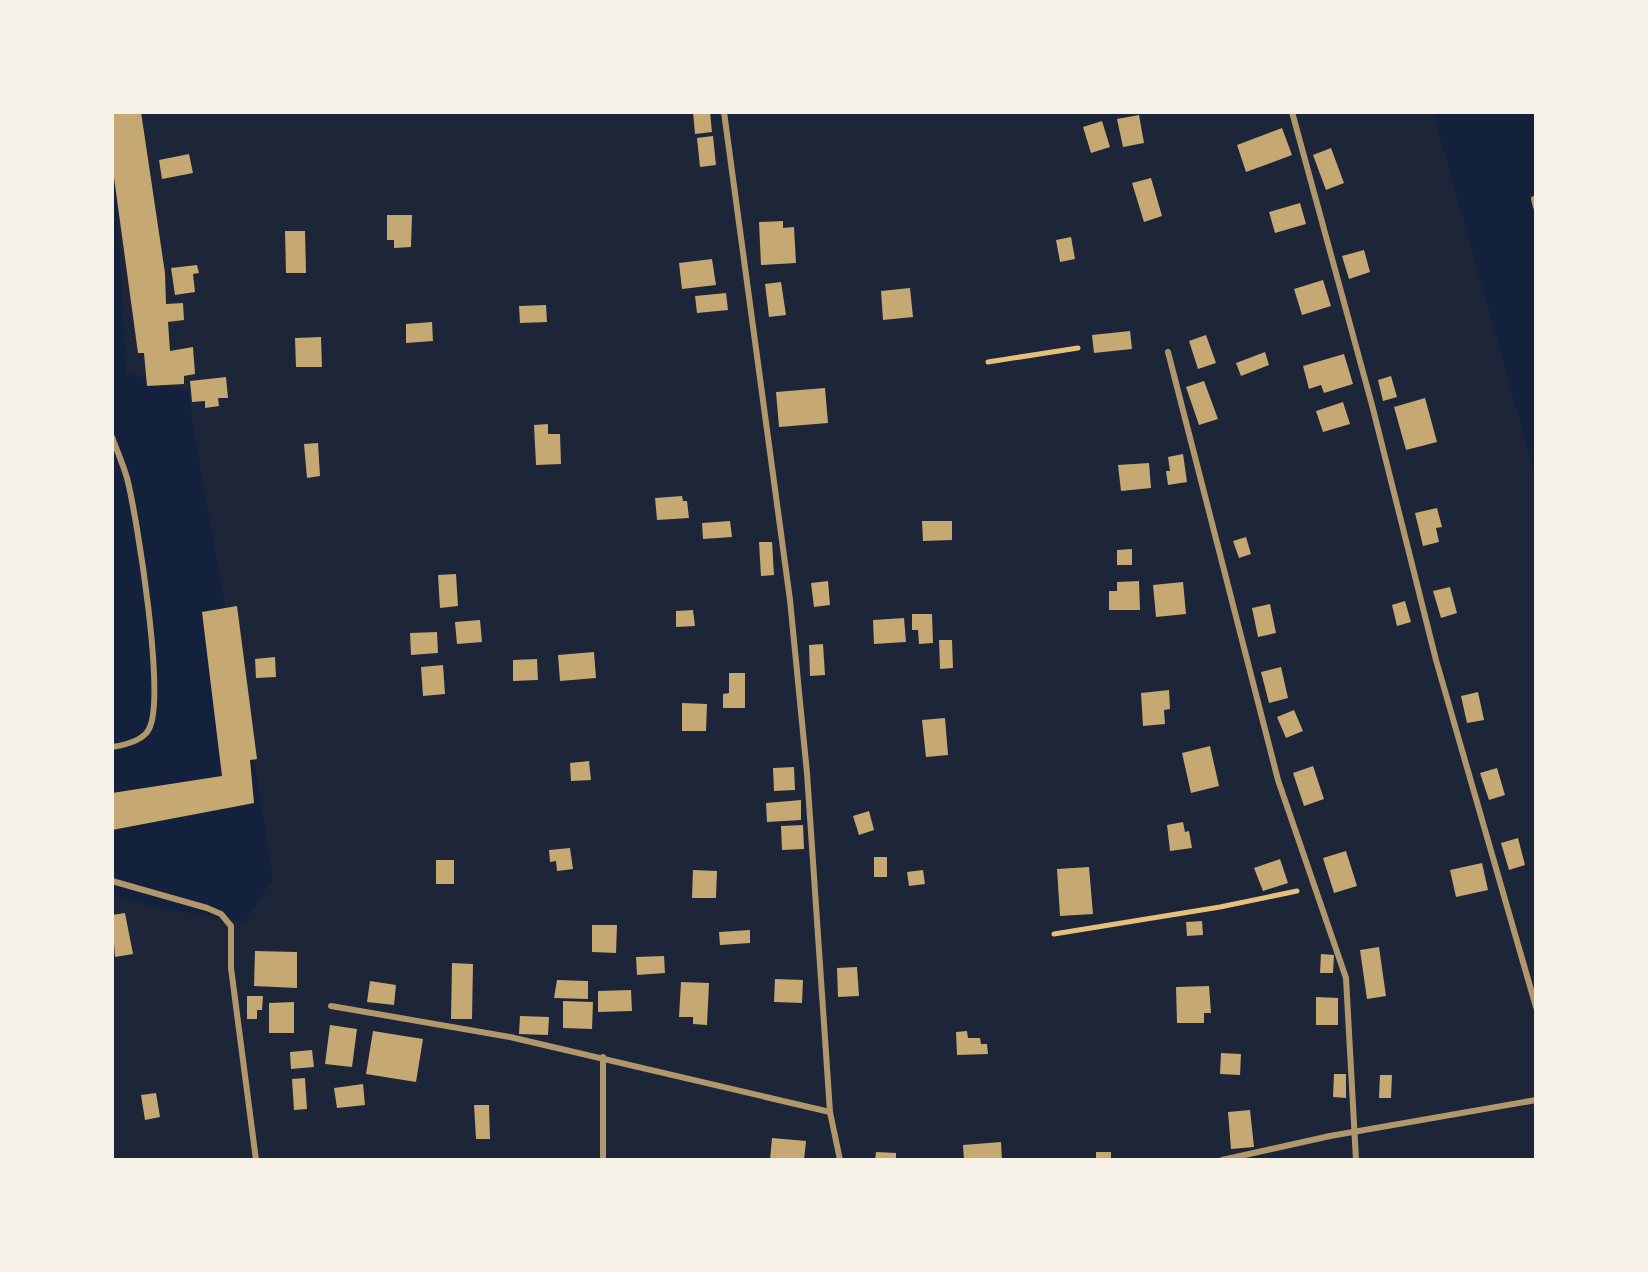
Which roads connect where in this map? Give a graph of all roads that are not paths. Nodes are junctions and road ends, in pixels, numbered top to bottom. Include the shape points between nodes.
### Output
1 (724, 112) edge
2 (1292, 112) edge
3 (1168, 352) dead end
4 (112, 437) edge
5 (112, 747) edge
6 (112, 881) edge
7 (331, 1006) dead end
8 (1536, 1007) edge
9 (603, 1057) junction
10 (1536, 1100) edge
11 (830, 1112) junction
12 (1355, 1132) junction
13 (256, 1160) edge
14 (603, 1160) edge
15 (840, 1160) edge
16 (1222, 1160) edge
17 (1356, 1160) edge

1 - 11 lane via 790,600
2 - 8 lane via 1436,660
3 - 12 lane via 1278,780 1346,978
4 - 5 lane via 138,530 155,682 149,729 139,739
6 - 13 lane via 207,908 231,926 231,968
7 - 9 lane
9 - 11 lane
9 - 14 lane
10 - 12 lane
11 - 15 lane
12 - 16 lane
12 - 17 lane

